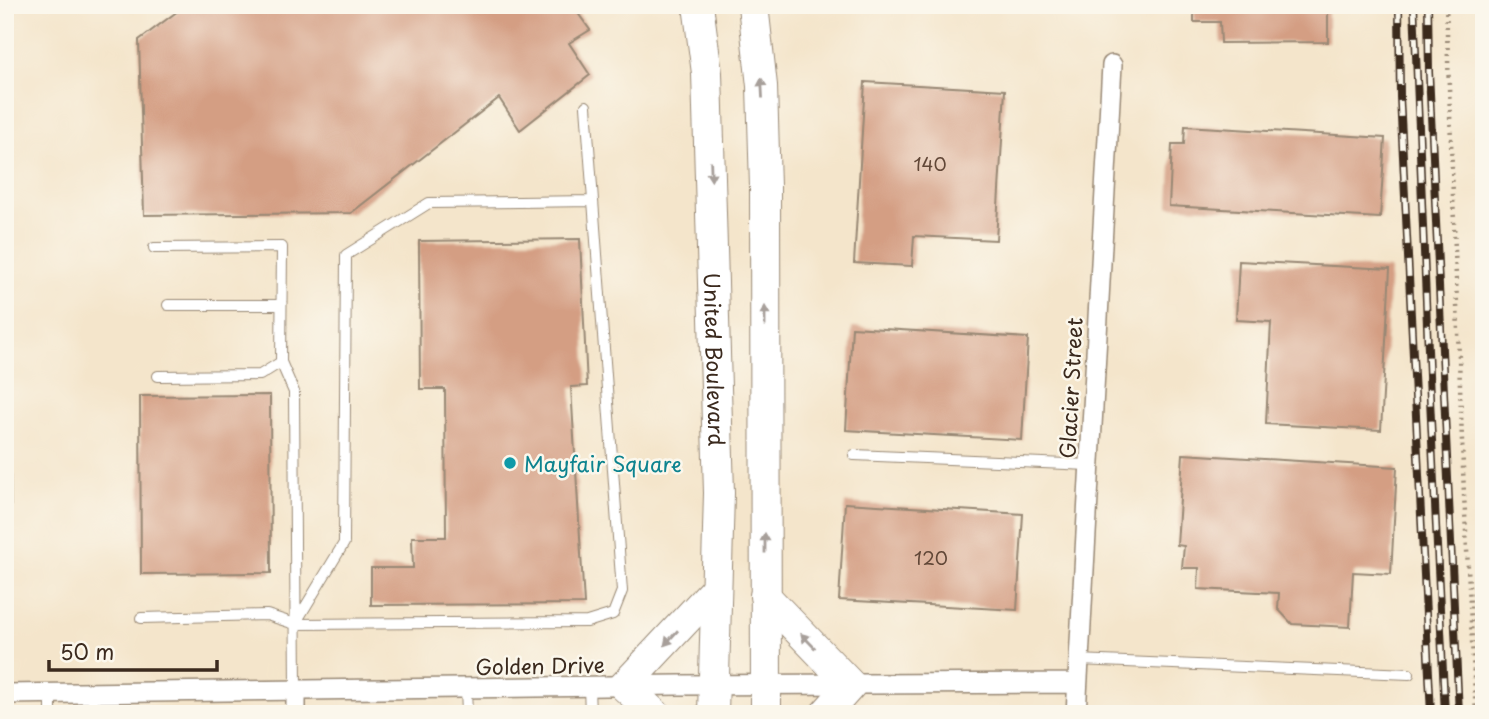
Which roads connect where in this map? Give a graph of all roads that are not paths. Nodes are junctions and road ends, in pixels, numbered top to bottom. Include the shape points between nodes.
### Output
1 (698, 5) edge
2 (753, 5) edge
3 (1111, 65) dead end
4 (586, 106) dead end
5 (593, 201) junction
6 (154, 248) dead end
7 (168, 305) dead end
8 (281, 305) junction
9 (281, 362) junction
10 (158, 376) dead end
11 (854, 455) dead end
12 (1089, 465) junction
13 (716, 588) junction
14 (765, 596) junction
15 (141, 618) dead end
16 (295, 624) junction
17 (1078, 660) junction
18 (1409, 674) dead end
19 (1076, 683) junction
20 (851, 685) junction
21 (624, 686) junction
22 (589, 687) junction
23 (466, 689) junction
24 (296, 691) junction
25 (51, 693) junction
26 (5, 694) edge
27 (713, 699) edge
28 (765, 699) edge
29 (51, 714) edge
30 (296, 714) edge
31 (467, 714) edge
32 (590, 714) edge
33 (655, 714) edge
34 (825, 714) edge
35 (1076, 714) edge

1 -> 13 main road, United Boulevard via 707,73 712,190 719,493
14 -> 2 main road via 765,187 762,86
3 - 12 street, Glacier Street
4 - 5 lane
5 - 16 lane via 429,202 346,255 344,543
5 - 16 lane via 622,591 613,614 587,622
6 - 8 lane via 282,247
7 - 8 lane
8 - 9 lane
9 - 10 lane via 260,375
9 - 16 lane via 294,392
11 - 12 lane
12 - 17 street, Glacier Street
13 -> 21 main road
13 - 27 main road, United Boulevard
20 -> 14 main road
14 - 28 main road
15 - 16 lane via 267,615
16 - 24 lane
17 - 18 lane
17 - 19 street, Glacier Street
19 - 20 street, Golden Drive
19 - 35 street, Glacier Street
20 - 28 street, Golden Drive
20 - 34 main road
21 - 22 street, Golden Drive
21 - 27 street, Golden Drive
21 - 33 main road
22 - 23 street, Golden Drive
22 - 32 lane
23 - 24 street, Golden Drive
23 - 31 lane
24 - 25 street, Golden Drive
24 - 30 street
25 - 26 street, Golden Drive
25 - 29 lane
27 - 28 street, Golden Drive

